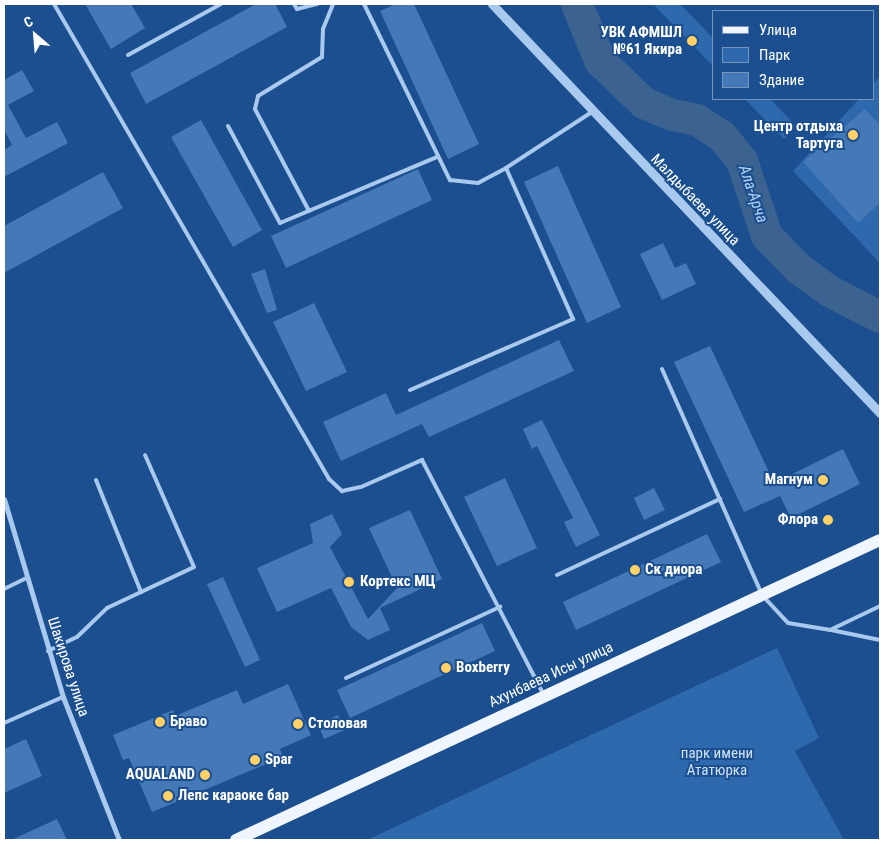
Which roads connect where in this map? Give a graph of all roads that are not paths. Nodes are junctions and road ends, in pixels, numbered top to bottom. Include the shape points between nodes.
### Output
1 (54, 4) edge
2 (221, 4) edge
3 (294, 4) edge
4 (318, 4) edge
5 (333, 4) edge
6 (364, 4) edge
7 (492, 4) edge
8 (128, 55) dead end
9 (592, 112) junction
10 (228, 126) dead end
11 (437, 156) junction
12 (506, 168) junction
13 (309, 211) junction
14 (662, 369) dead end
15 (410, 390) dead end
16 (880, 414) edge
17 (145, 455) dead end
18 (96, 480) dead end
19 (720, 498) junction
20 (4, 499) edge
21 (880, 540) edge
22 (557, 575) dead end
23 (27, 578) junction
24 (4, 589) edge
25 (142, 592) junction
26 (762, 595) junction
27 (880, 606) edge
28 (500, 607) junction
29 (830, 630) junction
30 (880, 640) edge
31 (48, 652) junction
32 (346, 678) dead end
33 (545, 696) junction
34 (63, 697) junction
35 (4, 723) edge
36 (119, 840) edge
37 (236, 840) edge

1 - 28 lane via 329,479 342,491 360,487 422,460
2 - 8 lane
3 - 4 lane via 297,9
5 - 13 lane via 323,29 322,57 258,96 254,109
6 - 11 lane
7 - 9 street, Малдыбаева улица
9 - 12 lane
9 - 16 street, Малдыбаева улица
10 - 13 lane via 280,223
11 - 12 lane via 450,180 478,183
11 - 13 lane
12 - 15 lane via 573,319
14 - 19 lane
17 - 25 lane via 194,567
18 - 25 lane
19 - 22 lane
19 - 26 lane
20 - 23 street, Шакирова улица
21 - 26 main road, Ахунбаева Исы улица
23 - 24 lane
23 - 31 street, Шакирова улица
25 - 31 lane via 107,608 77,637
26 - 29 lane via 788,623
26 - 33 main road, Ахунбаева Исы улица
27 - 29 lane
28 - 32 lane
28 - 33 lane
29 - 30 lane
31 - 34 street, Шакирова улица
33 - 37 main road, Ахунбаева Исы улица
34 - 35 lane
34 - 36 street, Шакирова улица

